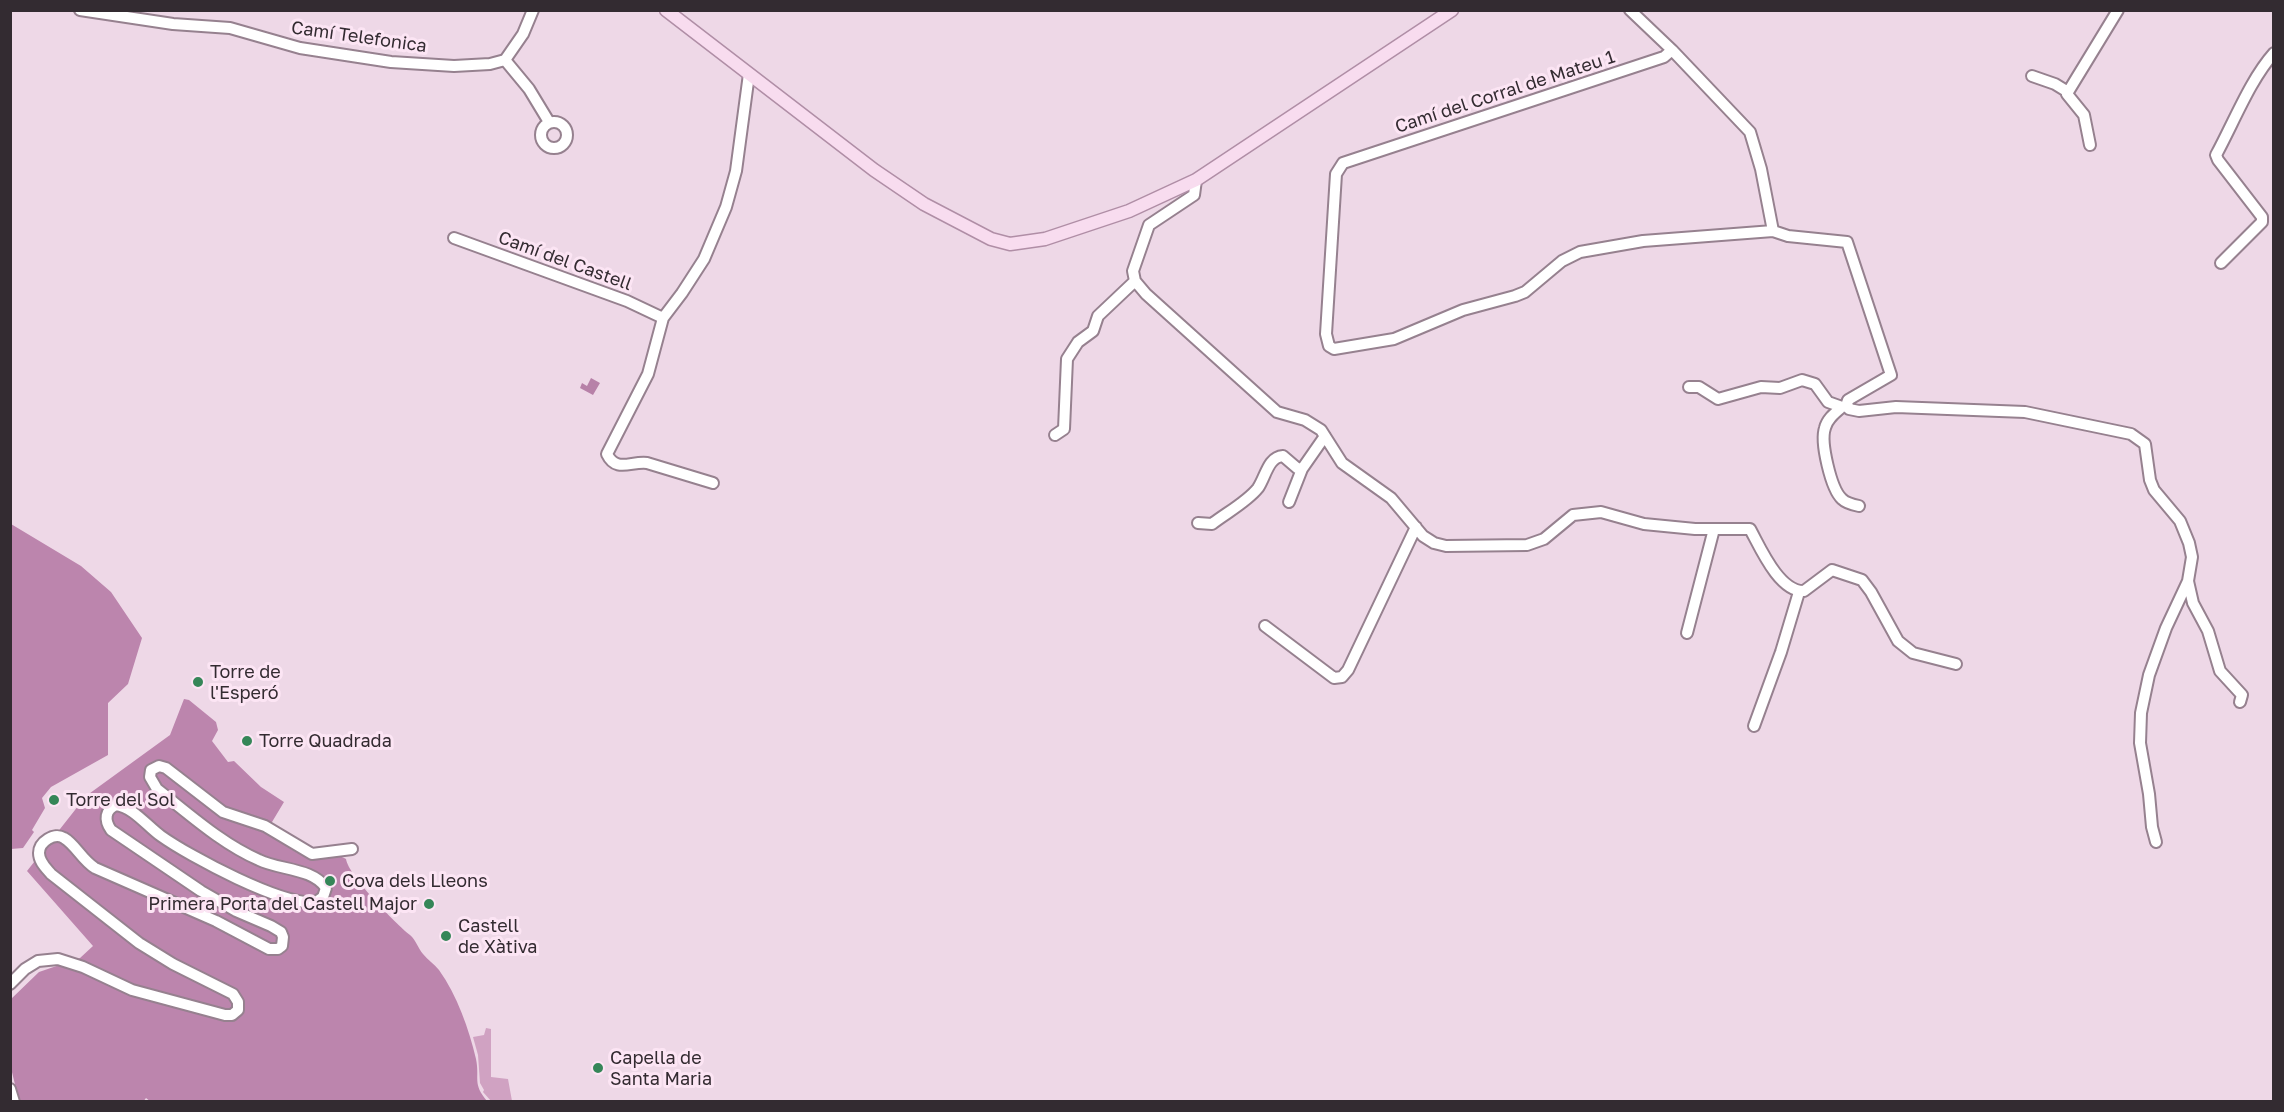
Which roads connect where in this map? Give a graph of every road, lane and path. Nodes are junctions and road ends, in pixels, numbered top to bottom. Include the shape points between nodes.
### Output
1 (80, 10) edge
2 (140, 10) edge
3 (534, 10) edge
4 (666, 10) edge
5 (1452, 10) edge
6 (1630, 10) edge
7 (2118, 10) edge
8 (154, 21) junction
9 (1672, 50) junction
10 (2274, 53) edge
11 (505, 60) junction
12 (749, 74) junction
13 (2032, 76) dead end
14 (2068, 92) junction
15 (549, 122) dead end
16 (2090, 145) dead end
17 (1196, 180) junction
18 (1773, 231) junction
19 (454, 238) dead end
20 (2221, 263) dead end
21 (1135, 281) junction
22 (663, 318) junction
23 (1689, 387) dead end
24 (1845, 407) junction
25 (1055, 435) dead end
26 (1325, 436) junction
27 (1302, 469) junction
28 (713, 483) dead end
29 (1289, 502) dead end
30 (1859, 506) dead end
31 (1198, 523) dead end
32 (1416, 527) junction
33 (1714, 529) junction
34 (2188, 580) junction
35 (1799, 592) junction
36 (1265, 626) dead end
37 (1686, 633) dead end
38 (1956, 664) dead end
39 (2240, 702) dead end
40 (1754, 726) dead end
41 (2156, 842) dead end
42 (352, 849) dead end
43 (10, 984) edge
44 (10, 1089) edge
45 (14, 1101) edge

1 - 8 street, Camí Telefonica
2 - 8 street
3 - 11 street via 519,42
4 - 12 main road
5 - 17 main road
6 - 9 street
7 - 14 street
8 - 11 street, Camí Telefonica via 230,28 300,48 392,62 454,66
9 - 18 street via 1750,132
9 - 18 street, Camí del Corral de Mateu 1 via 1664,57 1347,161 1336,174 1326,334 1329,346 1334,349 1394,339 1463,310 1515,296 1580,252 1643,240
10 - 20 street via 2256,73 2216,155 2262,217 2262,222
11 - 15 street
12 - 17 main road via 924,204 991,239 1010,244 1045,239 1129,211
12 - 22 street via 726,207 704,259
13 - 14 street
14 - 16 street via 2084,115
17 - 21 street via 1194,195 1149,225 1133,271
18 - 24 street via 1846,242 1851,251 1891,375 1848,400
19 - 22 street, Camí del Castell via 627,301
21 - 25 street via 1098,316 1093,331 1078,342 1067,359 1064,429
21 - 26 street via 1277,412 1305,420
22 - 28 street via 648,374 607,454 616,465 647,463
23 - 24 street via 1699,387 1718,399 1802,380 1815,384 1828,402
24 - 30 street via 1825,427 1825,451 1838,494
24 - 34 street via 1852,411 1896,406 2025,412 2131,434 2145,444 2154,490 2172,509 2185,532 2192,557
26 - 27 street
26 - 32 street via 1342,463 1391,498
27 - 29 street
27 - 31 street via 1277,456 1256,491 1212,524
32 - 33 street via 1434,543 1446,546 1527,545 1544,538 1573,515 1601,513 1644,524
32 - 36 street via 1342,677 1334,678
33 - 35 street via 1750,529 1774,571
33 - 37 street
34 - 39 street via 2220,671 2239,690
34 - 41 street via 2149,675 2140,713 2140,743
35 - 38 street via 1832,570 1862,580 1898,641 1913,653
35 - 40 street
42 - 43 street via 312,854 304,851 265,826 223,812 159,766 151,771 150,777 157,789 250,856 319,880 326,888 322,897 316,902 303,902 227,875 171,843 128,809 116,805 108,811 106,820 111,830 210,897 277,929 283,937 282,946 268,949 216,921 95,868 66,839 57,836 48,838 39,853 51,874 139,943 232,994 238,1010 225,1015 147,995 58,959 38,961
44 - 45 street

